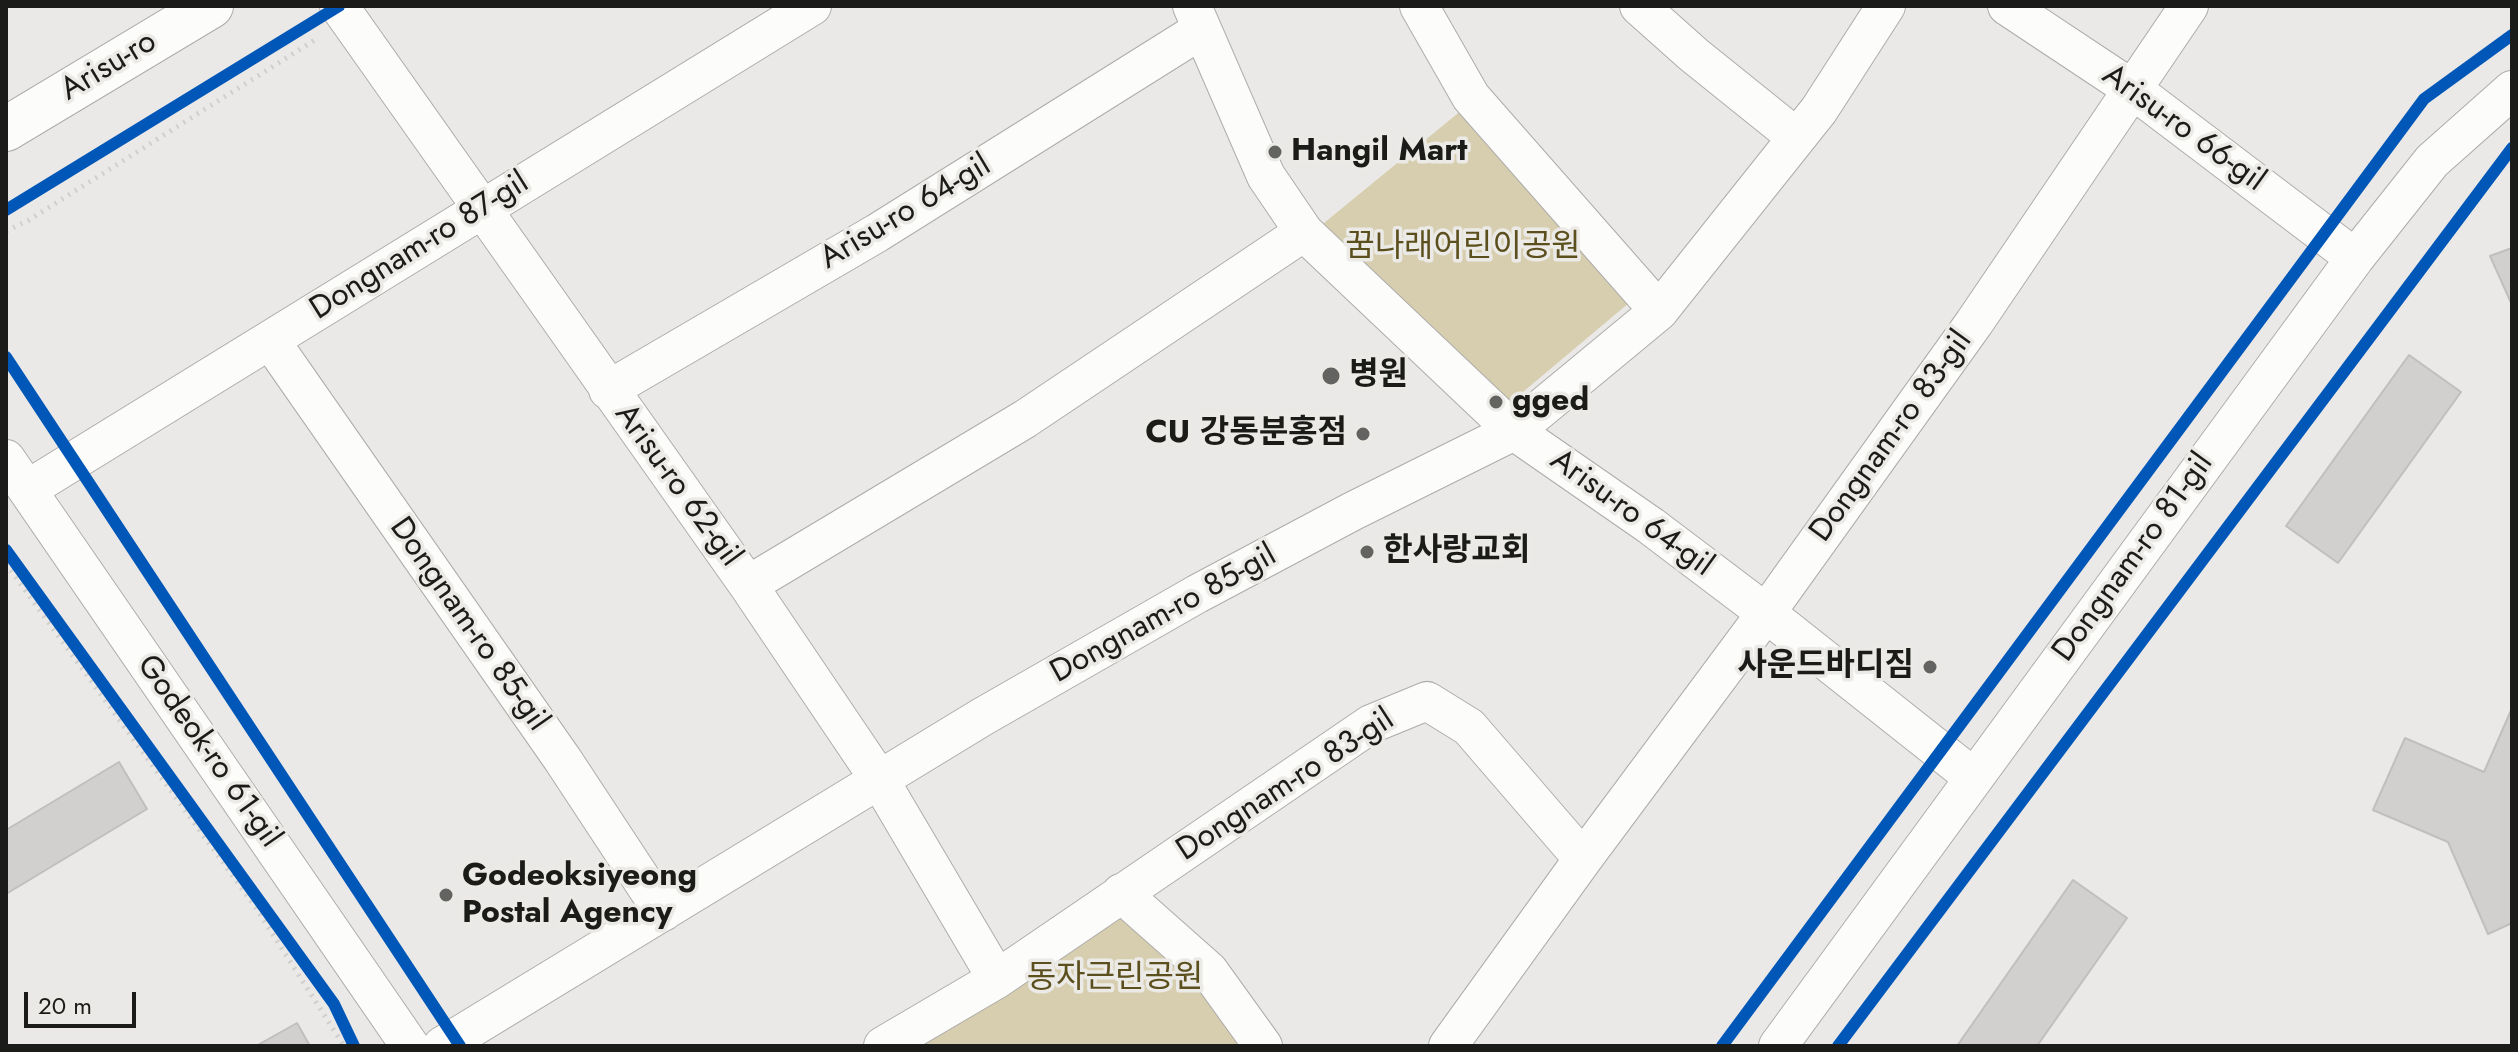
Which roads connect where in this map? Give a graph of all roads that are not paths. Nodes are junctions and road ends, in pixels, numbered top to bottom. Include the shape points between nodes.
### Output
1 (211, 6) edge
2 (812, 6) edge
3 (1419, 6) edge
4 (1639, 6) edge
5 (1886, 6) edge
6 (2007, 6) edge
7 (2189, 6) edge
8 (343, 13) edge
9 (1196, 18) edge
10 (2132, 89) junction
11 (2512, 90) edge
12 (6, 129) edge
13 (1796, 137) junction
14 (482, 209) junction
15 (1304, 232) junction
16 (2355, 258) junction
17 (1659, 311) junction
18 (270, 340) junction
19 (608, 390) junction
20 (1514, 431) junction
21 (6, 459) edge
22 (28, 489) junction
23 (748, 585) junction
24 (1766, 613) junction
25 (1973, 777) junction
26 (879, 779) junction
27 (1583, 859) junction
28 (1121, 893) junction
29 (663, 912) junction
30 (997, 979) junction
31 (410, 1046) edge
32 (442, 1046) edge
33 (883, 1046) edge
34 (1263, 1046) edge
35 (1448, 1046) edge
36 (1778, 1046) edge

1 - 12 main road, Arisu-ro
2 - 14 street, Dongnam-ro 87-gil
3 - 17 street via 1471,97
4 - 13 street
5 - 13 street, Dongnam-ro 85-gil
6 - 10 street, Arisu-ro 66-gil
7 - 10 street, Dongnam-ro 83-gil
8 - 14 street, Arisu-ro 62-gil
9 - 15 street, Arisu-ro 64-gil via 1266,176
9 - 19 street, Arisu-ro 64-gil via 877,233
10 - 16 street, Arisu-ro 66-gil
10 - 24 street, Dongnam-ro 83-gil via 1974,323
11 - 16 street, Dongnam-ro 81-gil via 2432,161
13 - 17 street, Dongnam-ro 85-gil
14 - 18 street, Dongnam-ro 87-gil
14 - 19 street, Arisu-ro 62-gil
15 - 20 street, Arisu-ro 64-gil
15 - 23 street via 1025,419
16 - 25 street, Dongnam-ro 81-gil
17 - 20 street, Dongnam-ro 85-gil
18 - 22 street, Dongnam-ro 87-gil
18 - 29 street, Dongnam-ro 85-gil
19 - 23 street, Arisu-ro 62-gil
20 - 24 street, Arisu-ro 64-gil
20 - 26 street, Dongnam-ro 85-gil via 1197,594
21 - 22 street, Godeok-ro 61-gil
22 - 31 street, Godeok-ro 61-gil
23 - 26 street, Arisu-ro 62-gil
24 - 25 street, Arisu-ro 64-gil
24 - 27 street, Dongnam-ro 83-gil
25 - 36 street, Dongnam-ro 81-gil
26 - 29 street, Dongnam-ro 85-gil
26 - 30 street, Arisu-ro 62-gil
27 - 28 street, Dongnam-ro 83-gil via 1469,727 1427,701 1371,724
27 - 35 street, Dongnam-ro 83-gil
28 - 30 street, Dongnam-ro 83-gil
28 - 34 street via 1209,971
29 - 32 street, Dongnam-ro 85-gil
30 - 33 street, Dongnam-ro 83-gil

